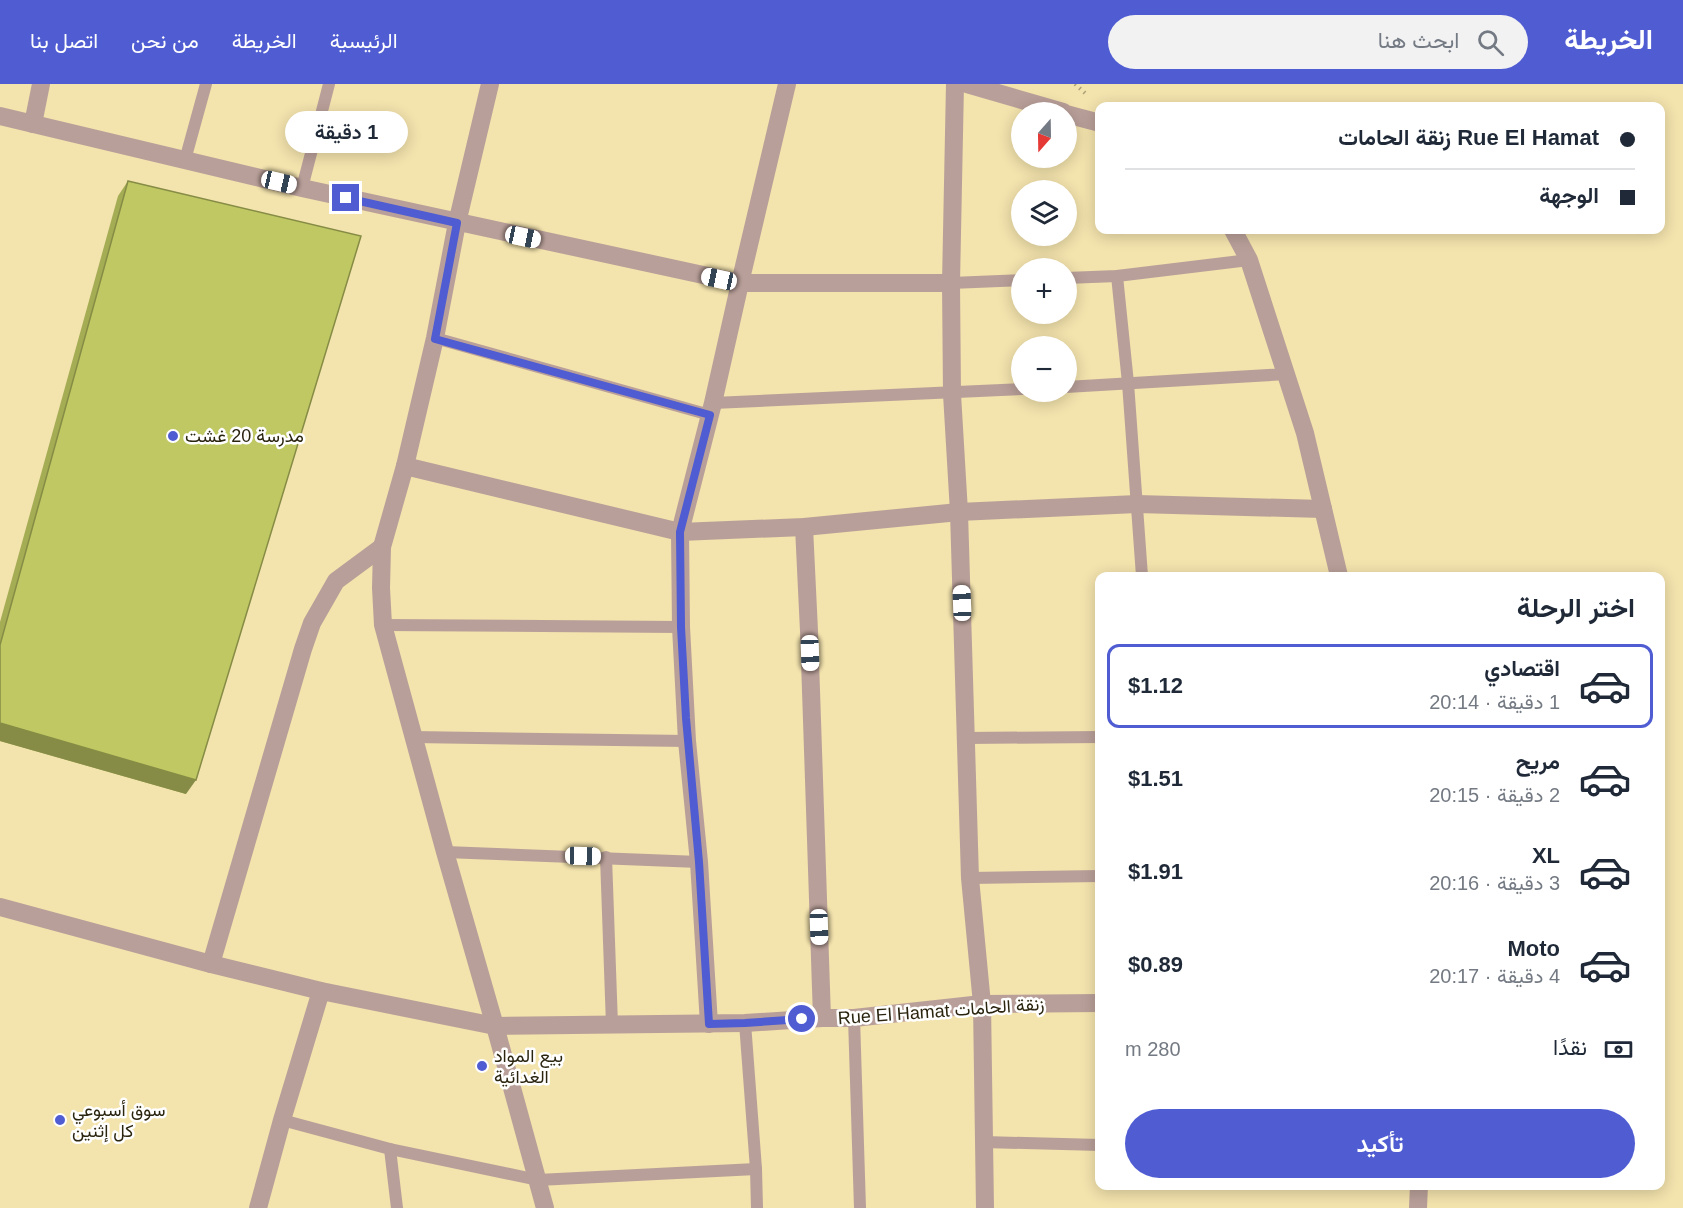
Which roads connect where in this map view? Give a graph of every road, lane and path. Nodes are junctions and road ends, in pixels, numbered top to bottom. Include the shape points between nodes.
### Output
1 (41, 84) edge
2 (206, 84) edge
3 (329, 84) edge
4 (490, 84) edge
5 (787, 84) edge
6 (955, 84) edge
7 (967, 84) edge
8 (1028, 102) edge
9 (0, 116) edge
10 (1077, 116) edge
11 (1095, 122) edge
12 (33, 124) junction
13 (185, 160) junction
14 (302, 188) junction
15 (457, 223) junction
16 (1235, 234) edge
17 (1249, 260) junction
18 (1117, 276) junction
19 (1077, 278) edge
20 (1011, 280) edge
21 (740, 283) junction
22 (951, 283) junction
23 (435, 339) junction
24 (1287, 374) junction
25 (1128, 383) junction
26 (1077, 386) edge
27 (1011, 390) edge
28 (952, 394) junction
29 (711, 409) junction
30 (405, 466) junction
31 (1137, 504) junction
32 (1323, 509) junction
33 (959, 512) junction
34 (804, 528) junction
35 (680, 532) junction
36 (382, 547) junction
37 (1142, 572) edge
38 (1338, 572) edge
39 (383, 625) junction
40 (681, 627) junction
41 (413, 737) junction
42 (1095, 737) edge
43 (967, 738) junction
44 (687, 741) junction
45 (445, 852) junction
46 (606, 857) junction
47 (699, 862) junction
48 (1095, 876) edge
49 (970, 878) junction
50 (0, 907) edge
51 (212, 964) junction
52 (321, 991) junction
53 (981, 1004) junction
54 (1095, 1004) edge
55 (822, 1018) junction
56 (854, 1018) junction
57 (745, 1023) junction
58 (709, 1024) junction
59 (612, 1025) junction
60 (495, 1026) junction
61 (282, 1120) junction
62 (984, 1142) junction
63 (1095, 1145) edge
64 (390, 1149) junction
65 (756, 1169) junction
66 (538, 1180) junction
67 (1419, 1190) edge
68 (258, 1208) edge
69 (397, 1208) edge
70 (545, 1208) edge
71 (757, 1208) edge
72 (860, 1208) edge
73 (985, 1208) edge
74 (1418, 1208) edge

1 - 12 street
2 - 13 lane
3 - 14 lane
4 - 15 street
5 - 21 street
6 - 22 street
7 - 8 street
9 - 12 street
10 - 11 street
12 - 13 street
13 - 14 street
14 - 15 street
15 - 21 street
15 - 23 street
16 - 17 street
17 - 18 lane
17 - 24 street
18 - 19 lane
18 - 25 lane
20 - 22 lane
21 - 22 street
21 - 29 street
22 - 28 street
23 - 29 lane
23 - 30 street
24 - 25 lane
24 - 32 street
25 - 26 lane
25 - 31 lane
27 - 28 lane
28 - 29 lane
28 - 33 street
29 - 35 street
30 - 35 street
30 - 36 street
31 - 32 street
31 - 33 street
31 - 37 lane
32 - 38 street
33 - 34 street
33 - 43 street
34 - 35 street
34 - 55 street
35 - 40 street
36 - 39 street
36 - 51 street via 336,581 312,623
39 - 40 lane
39 - 41 street
40 - 44 street
41 - 44 lane
41 - 45 street
42 - 43 lane
43 - 49 street
44 - 47 street
45 - 46 lane
45 - 60 street
46 - 47 lane
46 - 59 lane
47 - 58 street
48 - 49 lane
49 - 53 street
50 - 51 street, Rue El Hamat زنقة الحامات
51 - 52 street, Rue El Hamat زنقة الحامات
52 - 60 street, Rue El Hamat زنقة الحامات
52 - 61 street
53 - 54 street, Rue El Hamat زنقة الحامات
53 - 56 street, Rue El Hamat زنقة الحامات
53 - 62 street
55 - 56 street, Rue El Hamat زنقة الحامات
55 - 57 street, Rue El Hamat زنقة الحامات
56 - 72 lane
57 - 58 street, Rue El Hamat زنقة الحامات
57 - 65 lane
58 - 59 street, Rue El Hamat زنقة الحامات
59 - 60 street, Rue El Hamat زنقة الحامات
60 - 66 street
61 - 64 lane
61 - 68 street
62 - 63 lane
62 - 73 street
64 - 66 lane
64 - 69 lane
65 - 66 lane
65 - 71 lane
66 - 70 street
67 - 74 street

